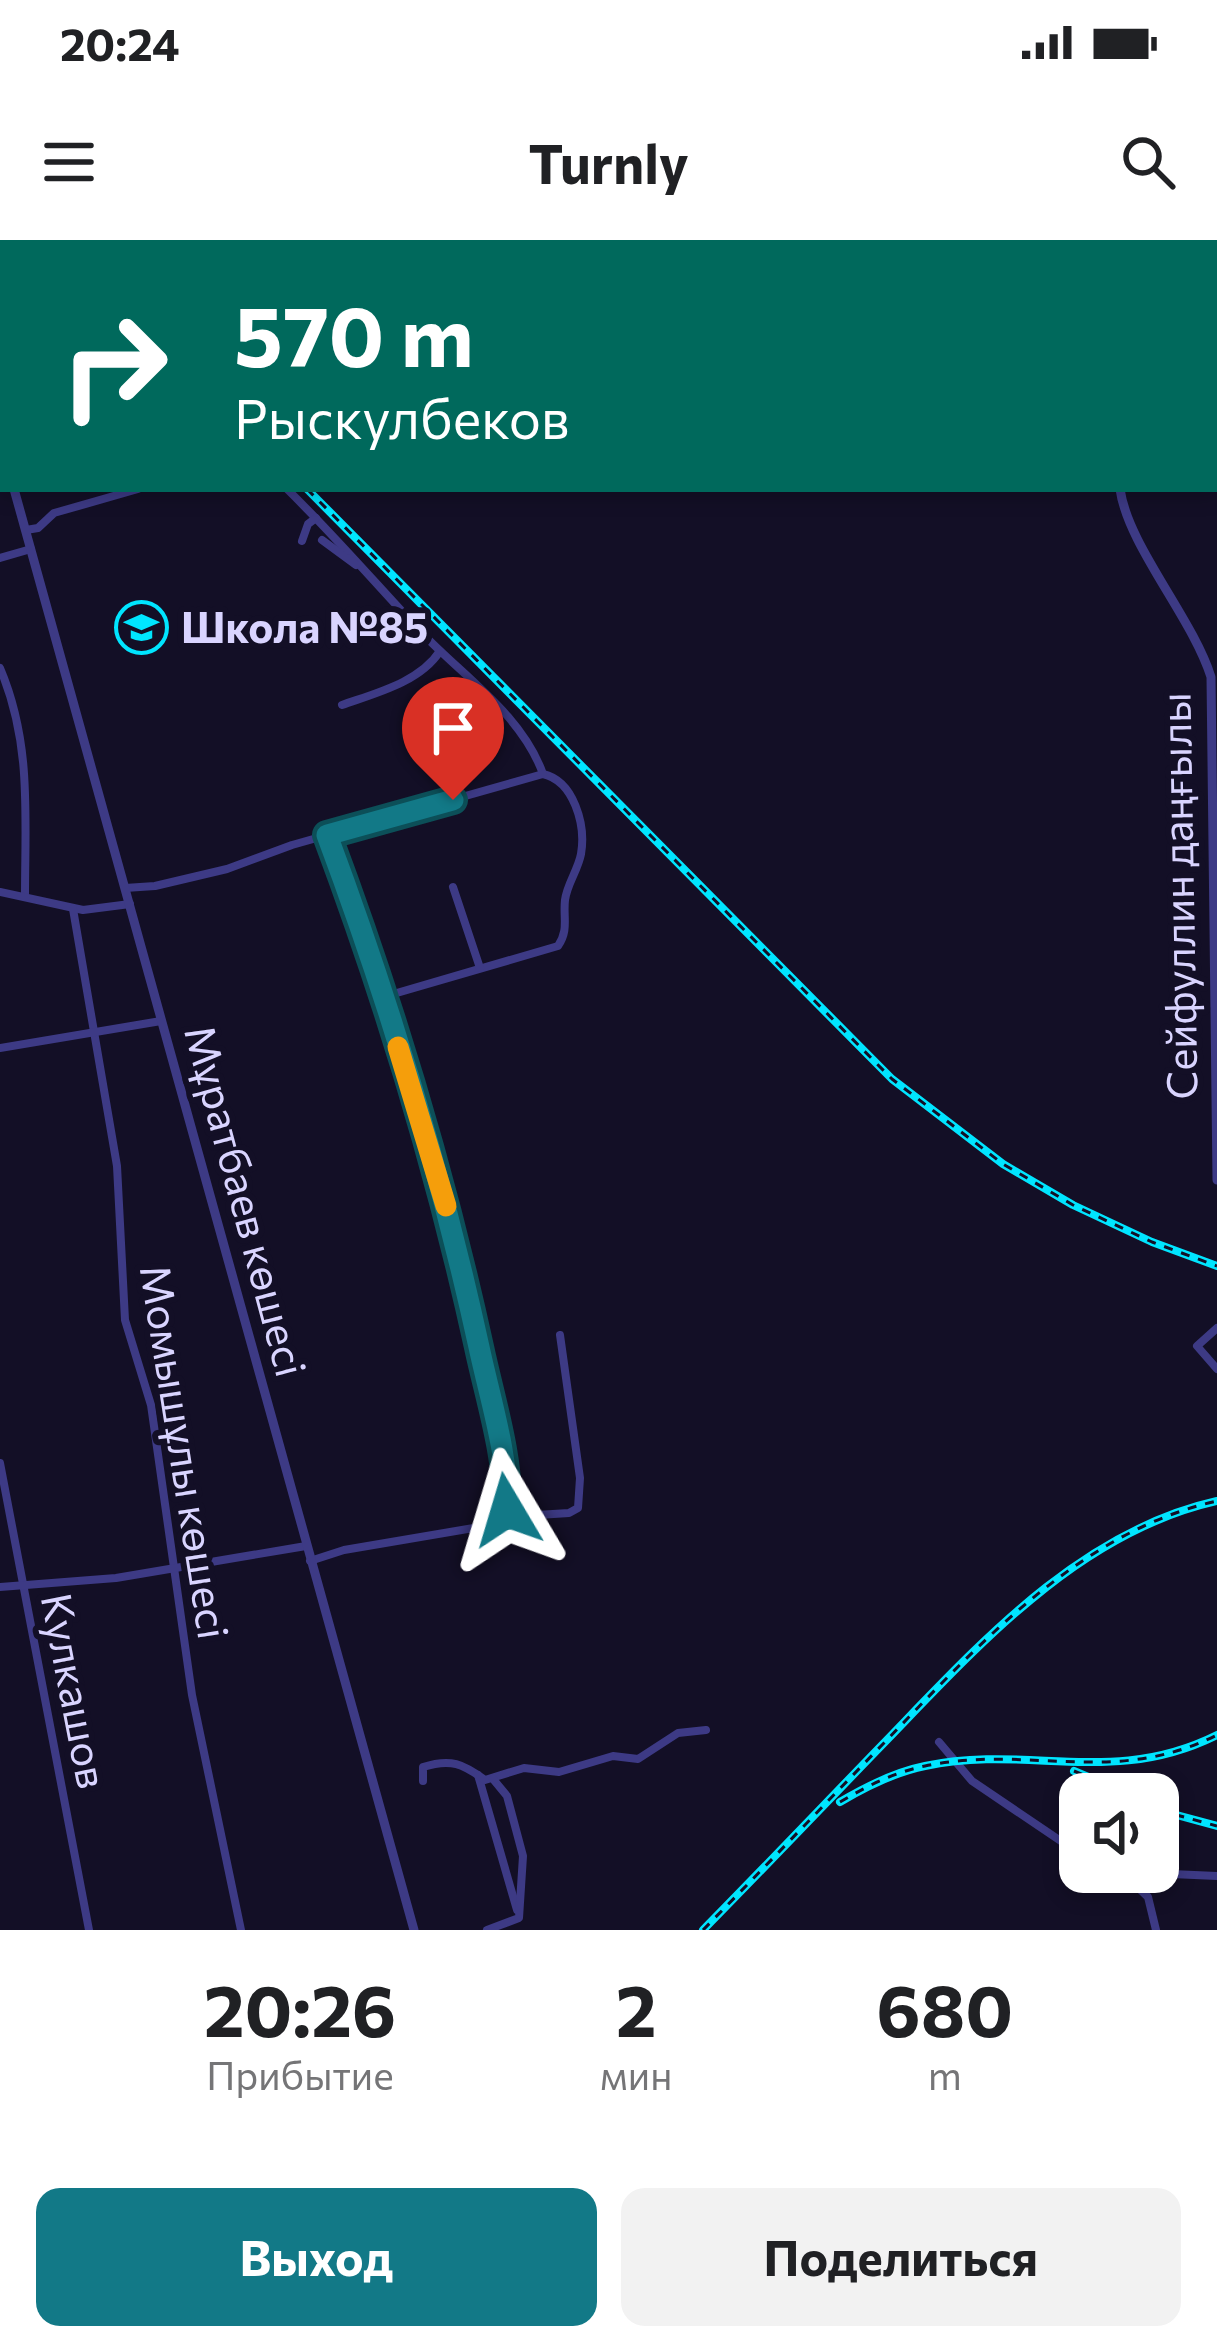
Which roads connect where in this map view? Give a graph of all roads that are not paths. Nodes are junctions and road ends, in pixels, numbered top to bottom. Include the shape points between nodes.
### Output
1 (15, 492) edge
2 (128, 492) edge
3 (290, 492) edge
4 (1121, 492) edge
5 (316, 518) junction
6 (26, 530) junction
7 (322, 540) dead end
8 (302, 542) dead end
9 (31, 549) junction
10 (0, 558) edge
11 (363, 568) junction
12 (440, 651) junction
13 (0, 668) edge
14 (342, 705) dead end
15 (1215, 712) edge
16 (543, 774) junction
17 (327, 835) junction
18 (1216, 854) edge
19 (453, 887) dead end
20 (125, 888) junction
21 (0, 892) edge
22 (25, 896) junction
23 (130, 904) junction
24 (74, 909) junction
25 (480, 968) junction
26 (382, 998) junction
27 (161, 1021) junction
28 (95, 1031) junction
29 (0, 1048) edge
30 (1217, 1180) edge
31 (1217, 1328) edge
32 (560, 1335) dead end
33 (1217, 1369) edge
34 (0, 1463) edge
35 (506, 1517) junction
36 (306, 1546) junction
37 (310, 1561) junction
38 (173, 1569) junction
39 (23, 1584) junction
40 (0, 1587) edge
41 (706, 1730) dead end
42 (939, 1742) dead end
43 (478, 1775) junction
44 (494, 1779) junction
45 (423, 1780) dead end
46 (1059, 1840) edge
47 (1179, 1874) edge
48 (1217, 1876) edge
49 (1143, 1893) edge
50 (518, 1918) junction
51 (89, 1930) edge
52 (241, 1930) edge
53 (414, 1930) edge
54 (487, 1930) edge
55 (1156, 1930) edge

1 - 6 street, Мұратбаев көшесі
2 - 6 street
3 - 5 street
4 - 15 street, Сейфуллин даңғылы via 1206,662
5 - 8 street
5 - 11 street
6 - 9 street, Мұратбаев көшесі
7 - 11 street
9 - 10 street
9 - 20 street, Мұратбаев көшесі
11 - 12 street
12 - 14 street via 425,669
12 - 16 street via 505,712
13 - 22 street via 28,784
15 - 18 street, Сейфуллин даңғылы
16 - 17 street
16 - 25 street via 569,791 581,839 566,932 558,946
17 - 20 street via 227,869
17 - 26 street
18 - 30 street, Сейфуллин даңғылы
19 - 25 street
20 - 23 street, Мұратбаев көшесі
21 - 22 street
22 - 24 street
23 - 24 street
23 - 27 street, Мұратбаев көшесі
24 - 28 street, Момышұлы көшесі
25 - 26 street
26 - 35 street via 460,1263 500,1450
27 - 28 street
27 - 36 street, Мұратбаев көшесі
28 - 29 street
28 - 38 street, Момышұлы көшесі via 117,1166 125,1321 151,1405
31 - 33 street via 1197,1346
32 - 35 street via 581,1500 574,1511
34 - 39 street, Кулкашов
35 - 37 street
36 - 37 street, Мұратбаев көшесі
36 - 38 street
37 - 53 street, Мұратбаев көшесі
38 - 39 street
38 - 52 street, Момышұлы көшесі
39 - 40 street
39 - 51 street, Кулкашов
41 - 44 street via 678,1733 638,1760 613,1756
42 - 46 street via 972,1780
43 - 44 street
43 - 45 street via 445,1760 423,1767
43 - 50 street
44 - 50 street via 508,1796 523,1856
47 - 48 street
49 - 55 street
50 - 54 street

